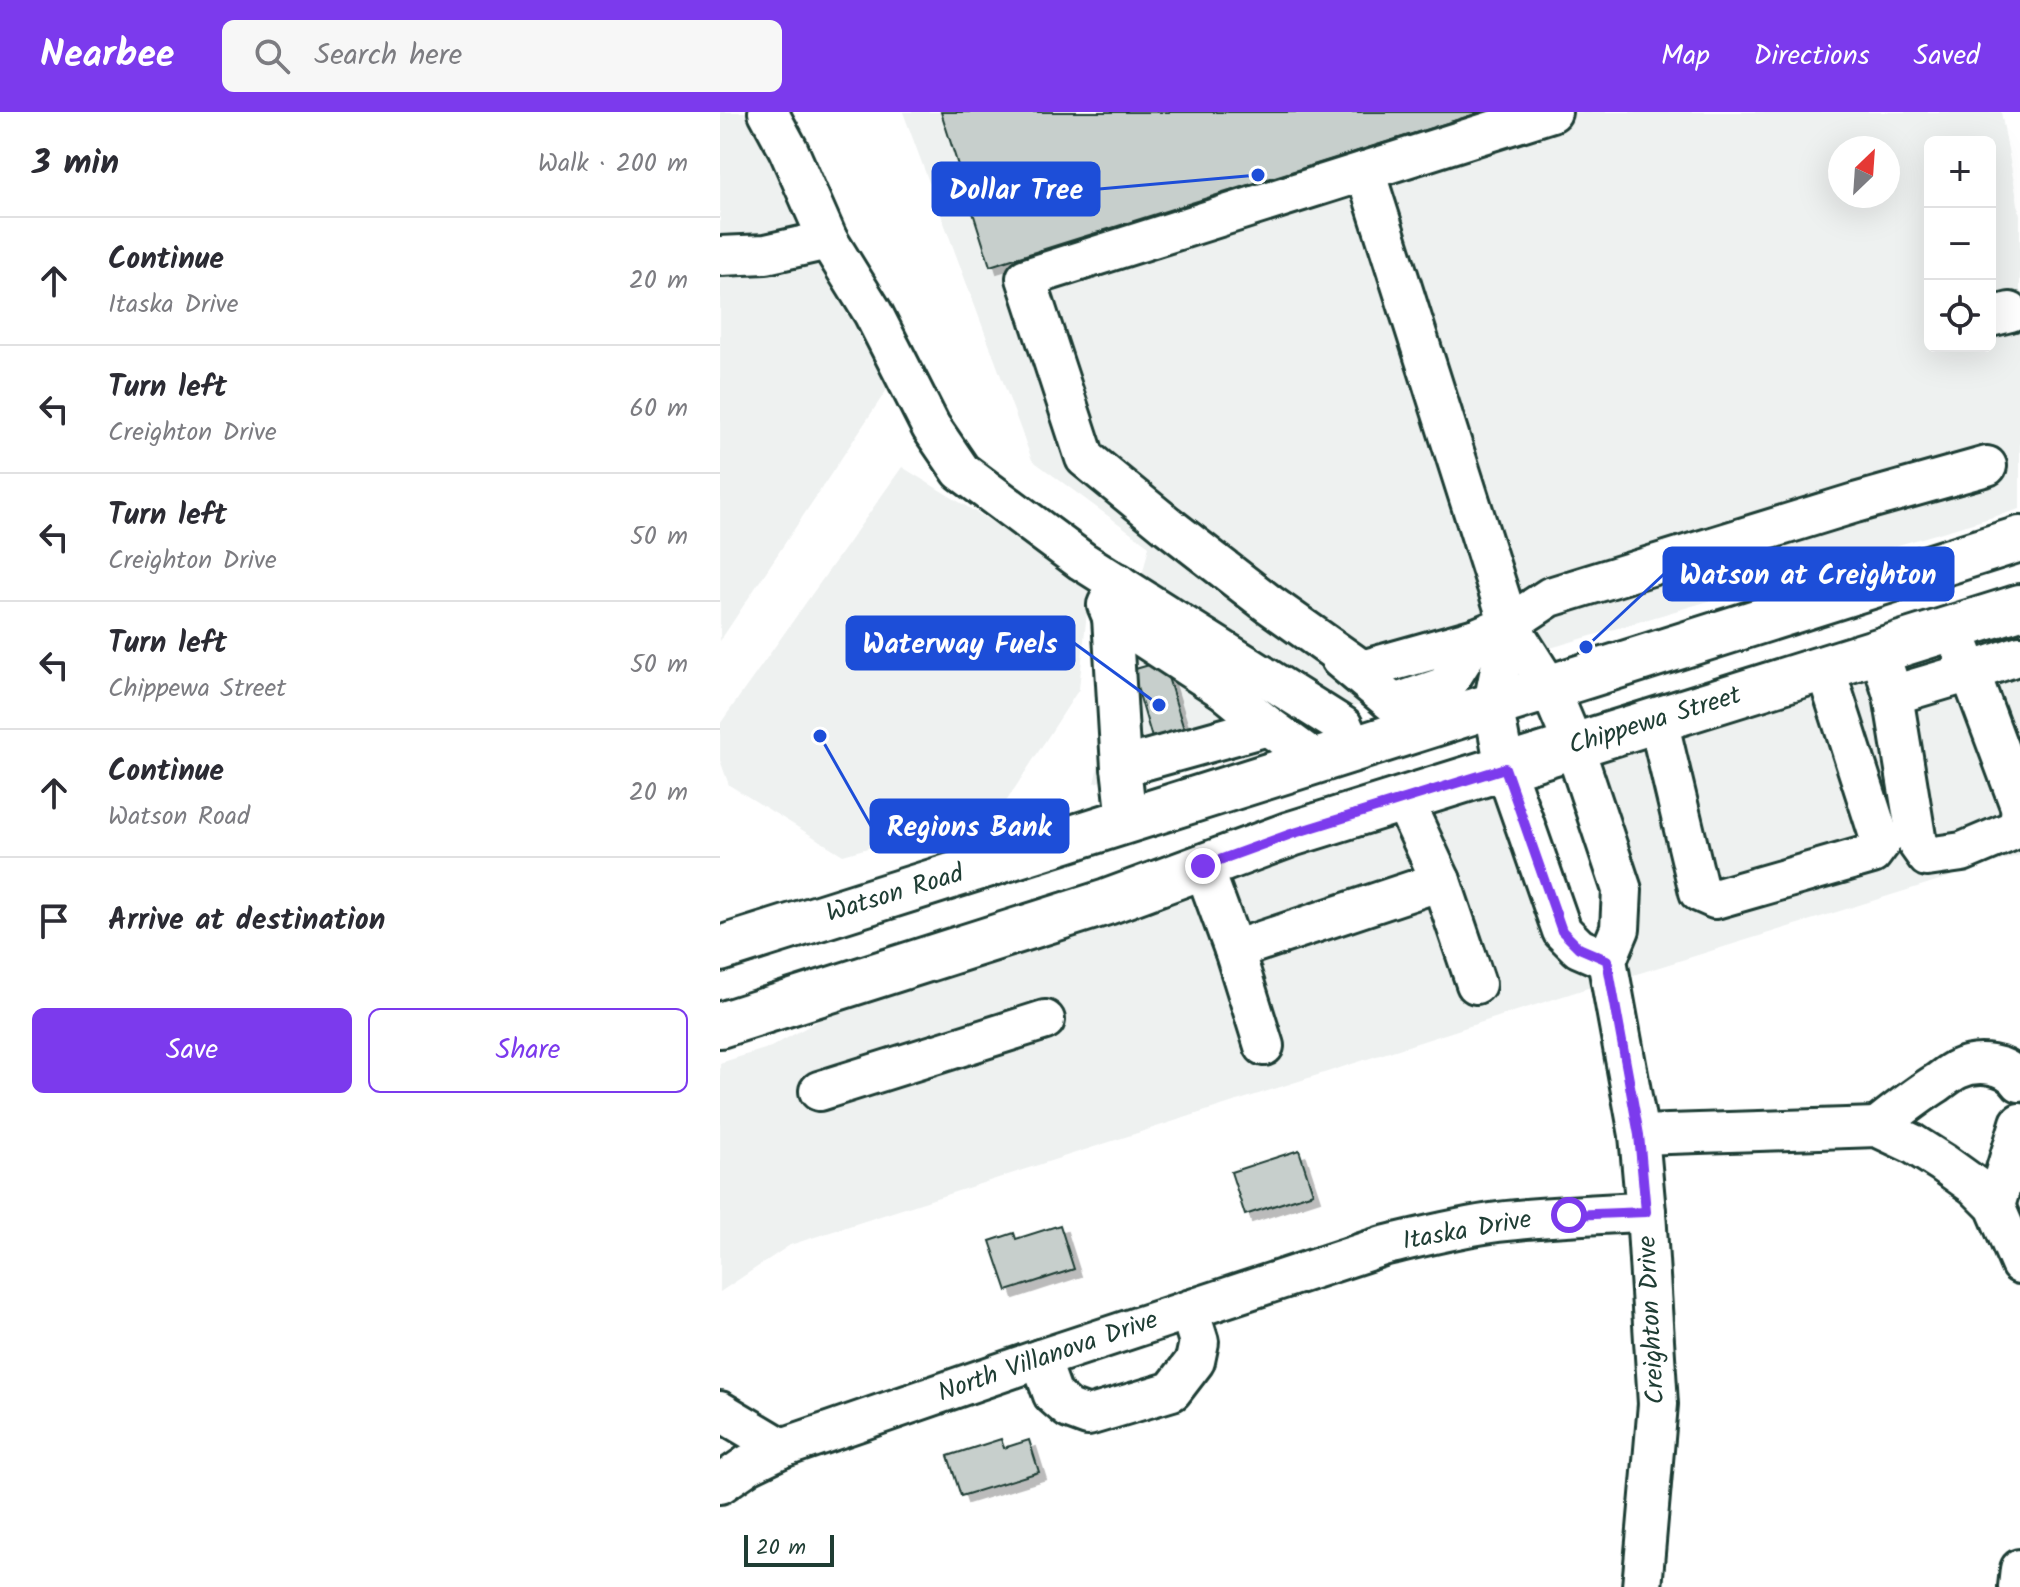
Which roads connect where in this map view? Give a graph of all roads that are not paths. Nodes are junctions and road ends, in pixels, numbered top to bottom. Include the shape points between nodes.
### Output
1 (768, 112) edge
2 (1552, 112) edge
3 (1365, 171) junction
4 (828, 240) junction
5 (720, 256) edge
6 (1987, 466) dead end
7 (2020, 539) edge
8 (1115, 600) junction
9 (2020, 607) edge
10 (1953, 628) junction
11 (1492, 631) junction
12 (1879, 651) junction
13 (2020, 655) edge
14 (1825, 668) junction
15 (1970, 672) junction
16 (1233, 676) junction
17 (1549, 687) junction
18 (1893, 695) junction
19 (1493, 704) junction
20 (1658, 720) junction
21 (1268, 726) junction
22 (1574, 746) junction
23 (1322, 758) junction
24 (1121, 767) junction
25 (1505, 768) junction
26 (1403, 799) junction
27 (2020, 806) edge
28 (2020, 815) edge
29 (1127, 820) junction
30 (1203, 866) junction
31 (1441, 881) junction
32 (720, 949) edge
33 (1234, 950) junction
34 (1607, 960) junction
35 (1476, 984) dead end
36 (1045, 1020) dead end
37 (720, 1025) edge
38 (1264, 1046) dead end
39 (2020, 1082) edge
40 (819, 1091) dead end
41 (2020, 1123) edge
42 (1877, 1127) junction
43 (1639, 1135) junction
44 (1995, 1206) junction
45 (1646, 1212) junction
46 (1383, 1246) joint
47 (2020, 1264) edge
48 (1189, 1310) junction
49 (1040, 1359) junction
50 (720, 1411) edge
51 (782, 1448) junction
52 (720, 1484) edge
53 (2020, 1569) edge
54 (1642, 1587) edge
55 (2018, 1587) edge

1 - 4 street
2 - 3 street
3 - 11 street
3 - 11 street via 1026,278 1085,458 1269,604 1362,670
4 - 5 street via 766,254
4 - 8 street via 873,313 931,427 961,471 1082,561
6 - 11 street via 1550,597
7 - 17 main road
8 - 16 street
8 - 24 street
9 - 10 main road, Chippewa Street
10 - 12 main road, Chippewa Street
10 - 15 street
11 - 17 street, Creighton Drive
11 - 19 street
12 - 14 main road, Chippewa Street
12 - 18 street
13 - 15 street
14 - 20 main road, Chippewa Street
14 - 20 street via 1881,842 1872,854 1715,899 1699,892
15 - 18 street
15 - 27 street
16 - 21 street
16 - 23 street via 1343,726
17 - 19 main road
17 - 22 street, Creighton Drive
18 - 28 street via 1917,843 1927,857 1962,852 2019,828
19 - 23 main road
19 - 25 street
20 - 22 main road, Chippewa Street
21 - 23 street
21 - 24 street
22 - 25 main road, Chippewa Street
22 - 34 street, Creighton Drive via 1622,890 1620,929
23 - 29 main road, Watson Road
24 - 29 street
25 - 26 main road, Chippewa Street
25 - 34 street via 1562,931 1579,948
26 - 30 main road, Chippewa Street
26 - 31 street
29 - 32 main road, Watson Road
30 - 33 street
30 - 37 main road via 1092,907
31 - 33 street
31 - 35 street
33 - 38 street
34 - 43 street, Creighton Drive
36 - 40 street
39 - 42 street via 1999,1066 1958,1069
41 - 44 street
42 - 43 street
42 - 44 street via 1943,1163
43 - 45 street, Creighton Drive
44 - 47 street
45 - 46 street, Itaska Drive via 1498,1222
45 - 54 street, Creighton Drive via 1658,1404
46 - 48 street, North Villanova Drive
48 - 49 street, North Villanova Drive
48 - 49 street via 1199,1342 1195,1361 1172,1391 1088,1416 1053,1395
49 - 51 street, North Villanova Drive
50 - 51 street
51 - 52 street, North Villanova Drive
53 - 55 street

